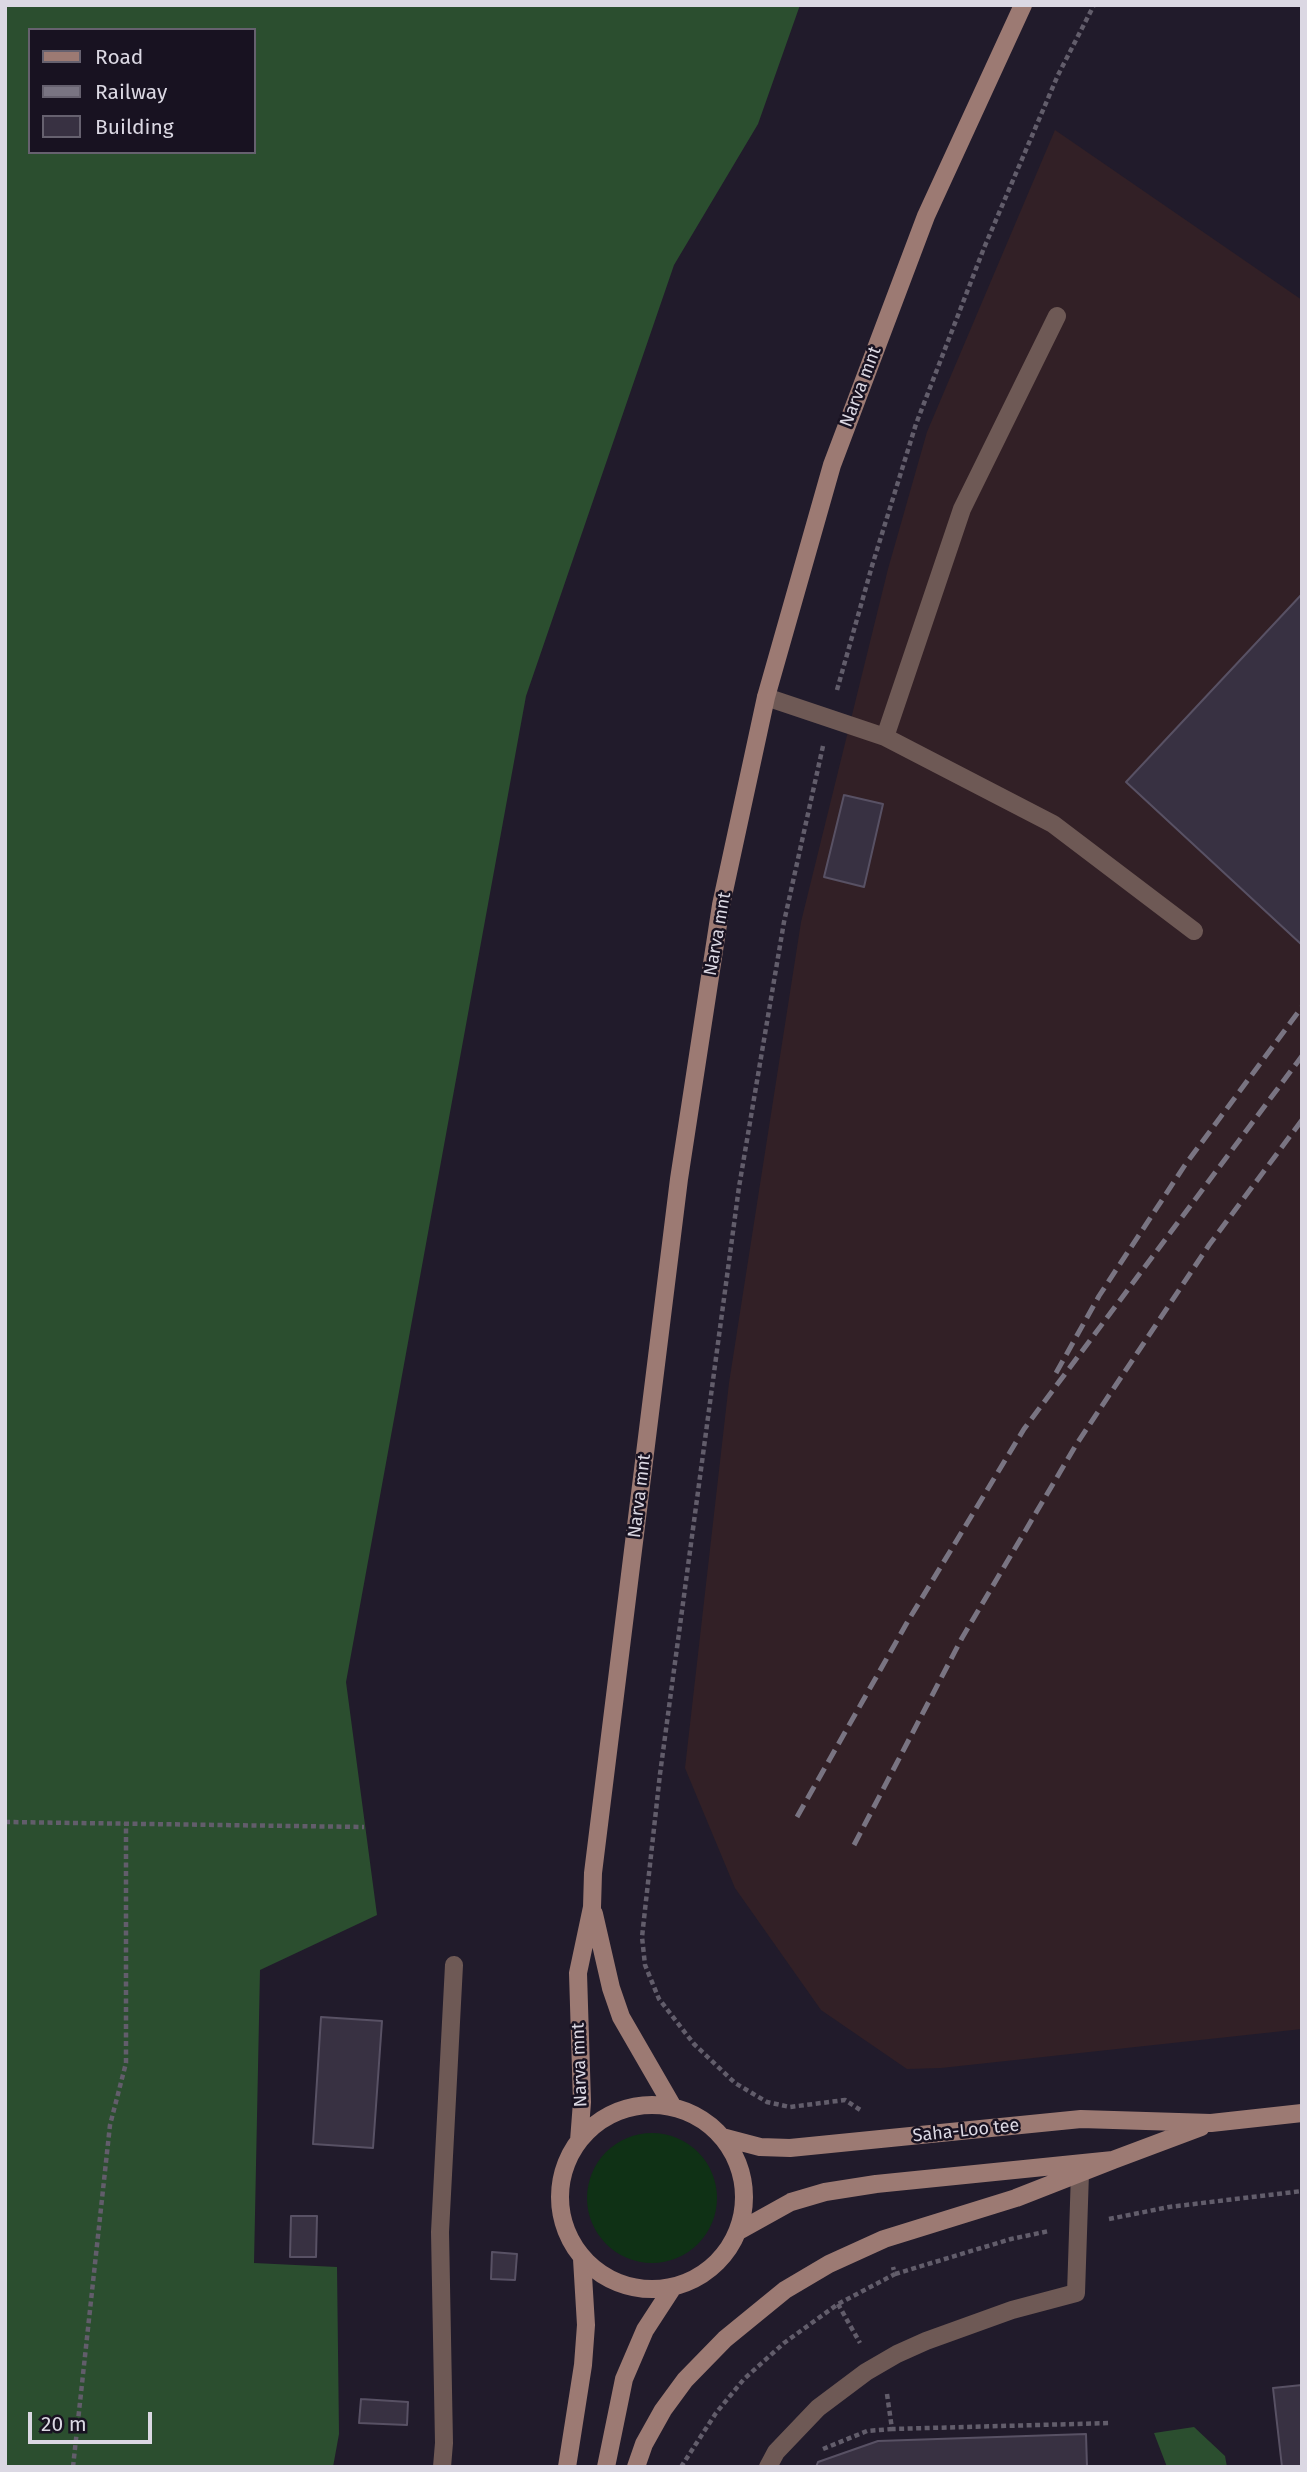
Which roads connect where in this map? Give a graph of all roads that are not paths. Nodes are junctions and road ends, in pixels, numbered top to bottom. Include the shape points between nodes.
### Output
1 (1023, 5) edge
2 (1057, 316) dead end
3 (766, 697) junction
4 (885, 737) junction
5 (1194, 931) dead end
6 (592, 1907) junction
7 (454, 1965) dead end
8 (673, 2108) junction
9 (1302, 2113) edge
10 (1211, 2123) junction
11 (722, 2137) junction
12 (579, 2141) junction
13 (1113, 2160) junction
14 (1080, 2173) junction
15 (737, 2232) junction
16 (582, 2259) junction
17 (673, 2287) junction
18 (442, 2467) edge
19 (567, 2467) edge
20 (606, 2467) edge
21 (636, 2467) edge
22 (768, 2467) edge

1 - 3 main road, Narva mnt via 926,216 832,465
2 - 4 lane via 962,509
3 - 4 lane
3 - 6 main road, Narva mnt via 721,905 679,1179
4 - 5 lane via 1053,824
6 - 8 main road, Narva mnt via 621,2017
6 - 12 main road, Narva mnt via 578,1973
7 - 18 lane via 440,2232
8 - 11 main road, Narva mnt via 708,2124
8 - 12 main road, Narva mnt via 647,2105 621,2110 598,2122
9 - 10 main road, Saha-Loo tee
10 - 11 main road, Saha-Loo tee via 1081,2119 790,2148 760,2147
10 - 13 main road, Saha-Loo tee
11 - 15 main road, Narva mnt via 743,2182
12 - 16 main road, Narva mnt via 566,2165 560,2191 562,2218
13 - 14 main road
13 - 15 main road, Saha-Loo tee via 825,2192 791,2202
14 - 21 main road via 884,2239 785,2290 725,2339 685,2380 663,2410
14 - 22 lane via 1076,2293 926,2341 873,2368 818,2408 775,2452
15 - 17 main road, Narva mnt via 707,2271
16 - 17 main road, Narva mnt via 607,2278 628,2286 650,2290
16 - 19 main road, Narva mnt via 584,2352
17 - 20 main road via 645,2330 624,2379

